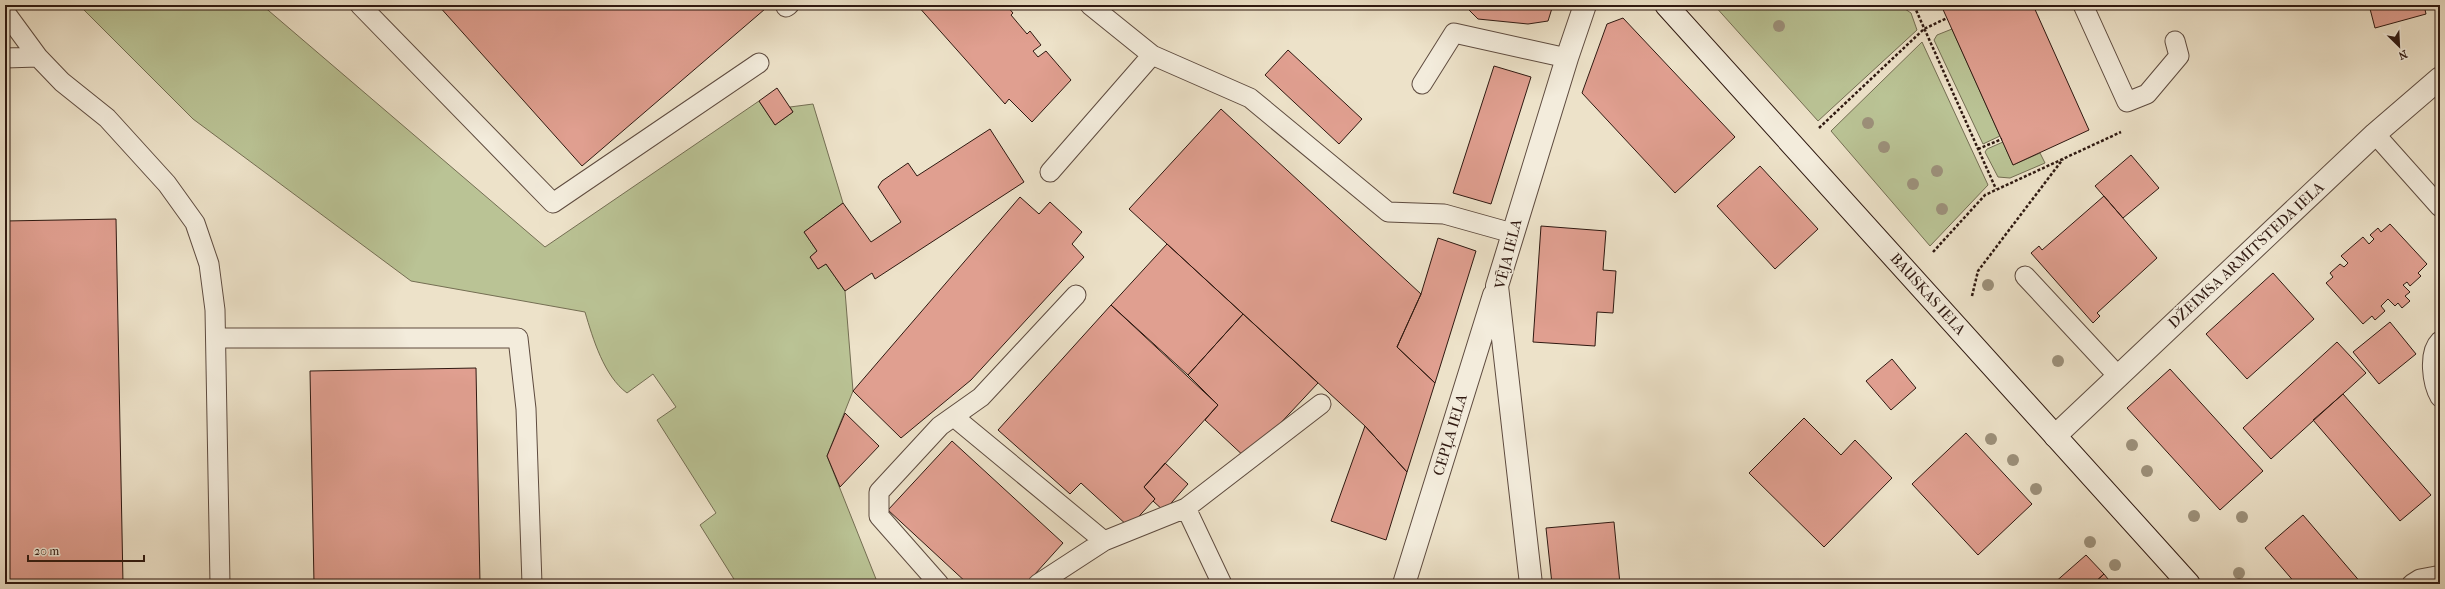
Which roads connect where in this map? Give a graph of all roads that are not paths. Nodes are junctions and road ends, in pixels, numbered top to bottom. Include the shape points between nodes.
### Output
1 (360, 5) edge
2 (1585, 5) edge
3 (1666, 5) edge
4 (2083, 5) edge
5 (1100, 8) edge
6 (5, 12) edge
7 (2175, 40) dead end
8 (1152, 55) junction
9 (38, 57) junction
10 (5, 58) edge
11 (1567, 58) junction
12 (759, 63) dead end
13 (2440, 78) edge
14 (1422, 84) dead end
15 (2375, 134) junction
16 (1050, 172) dead end
17 (2440, 207) edge
18 (1512, 233) junction
19 (2025, 276) dead end
20 (1497, 286) junction
21 (1076, 295) dead end
22 (216, 338) junction
23 (2440, 340) edge
24 (2119, 377) junction
25 (2440, 397) edge
26 (1322, 404) dead end
27 (954, 417) junction
28 (2056, 436) junction
29 (1186, 508) junction
30 (1104, 542) junction
31 (2440, 578) edge
32 (220, 584) edge
33 (532, 584) edge
34 (939, 584) edge
35 (1038, 584) edge
36 (1222, 584) edge
37 (1404, 584) edge
38 (1530, 584) edge
39 (2189, 584) edge
40 (2412, 584) edge

1 - 12 lane via 553,203
2 - 11 street, VĒJA IELA
3 - 28 street, BAUSKAS IELA
4 - 7 lane via 2127,102 2147,94 2179,56
5 - 8 lane
6 - 9 lane
8 - 16 lane
8 - 18 lane via 1250,98 1388,212 1444,214
9 - 10 lane
9 - 22 lane via 62,82 106,118 167,184 195,223 209,264
11 - 14 lane via 1454,33
11 - 18 street, VĒJA IELA
13 - 15 street, DŽEIMSA ARMITSTEDA IELA
15 - 17 lane
15 - 24 street, DŽEIMSA ARMITSTEDA IELA
18 - 20 street, VĒJA IELA
19 - 24 lane
20 - 37 street, CEPĻA IELA
20 - 38 street, VĒJA IELA
21 - 27 lane via 981,397
22 - 32 lane
22 - 33 lane via 518,338 526,409
23 - 25 lane via 2436,345 2432,369
24 - 28 street, DŽEIMSA ARMITSTEDA IELA
26 - 29 lane
27 - 30 lane
27 - 34 lane via 940,426 878,492 879,516
28 - 39 street, BAUSKAS IELA
29 - 30 lane
29 - 36 lane
30 - 35 lane
31 - 40 lane via 2436,576 2420,579

